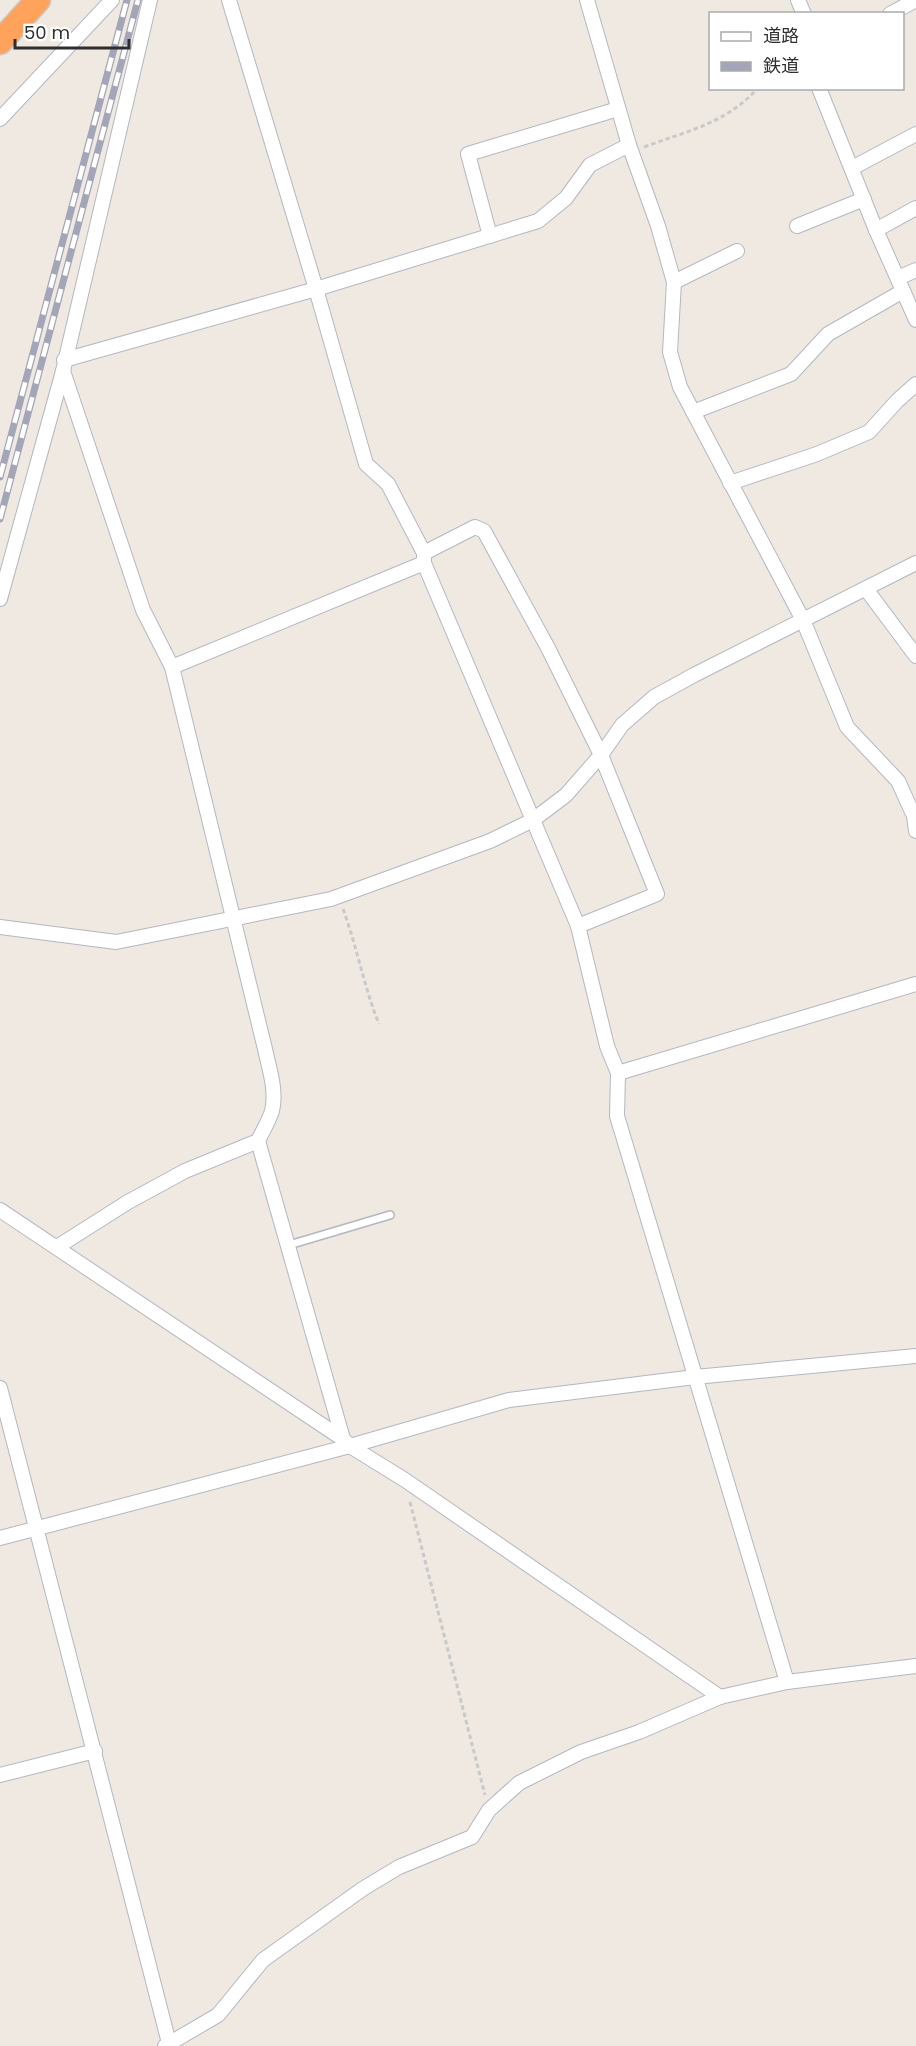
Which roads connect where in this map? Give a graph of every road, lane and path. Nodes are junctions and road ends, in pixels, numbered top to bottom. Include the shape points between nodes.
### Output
1 (38, 0) edge
2 (112, 0) edge
3 (150, 0) edge
4 (229, 0) edge
5 (587, 0) edge
6 (916, 0) edge
7 (894, 12) edge
8 (0, 42) edge
9 (756, 90) edge
10 (820, 90) edge
11 (618, 109) junction
12 (0, 119) edge
13 (916, 134) edge
14 (630, 148) junction
15 (852, 168) junction
16 (864, 199) junction
17 (916, 208) edge
18 (797, 226) dead end
19 (876, 230) junction
20 (490, 236) junction
21 (737, 251) dead end
22 (916, 270) edge
23 (674, 282) junction
24 (901, 285) junction
25 (316, 289) junction
26 (916, 320) edge
27 (64, 365) junction
28 (916, 384) edge
29 (693, 412) junction
30 (730, 483) junction
31 (424, 558) junction
32 (916, 563) edge
33 (866, 589) junction
34 (0, 599) edge
35 (803, 620) junction
36 (916, 656) edge
37 (172, 668) junction
38 (602, 756) junction
39 (533, 820) junction
40 (916, 831) edge
41 (339, 896) junction
42 (234, 919) junction
43 (578, 926) junction
44 (0, 927) edge
45 (916, 984) edge
46 (379, 1024) dead end
47 (618, 1073) junction
48 (258, 1142) junction
49 (0, 1210) edge
50 (390, 1215) dead end
51 (289, 1245) junction
52 (57, 1247) junction
53 (916, 1356) edge
54 (695, 1377) junction
55 (0, 1388) edge
56 (347, 1442) junction
57 (405, 1480) junction
58 (36, 1529) junction
59 (0, 1538) edge
60 (916, 1666) edge
61 (787, 1682) junction
62 (720, 1697) junction
63 (95, 1751) junction
64 (0, 1775) edge
65 (489, 1810) junction
66 (167, 2045) edge

1 - 8 highway
2 - 12 street
3 - 27 street
4 - 25 street
5 - 11 street
6 - 7 street
9 - 14 path via 743,105 718,120
10 - 15 street
11 - 14 street
11 - 20 street via 468,154
13 - 15 street
14 - 20 street via 590,165 566,198 538,221
14 - 23 street
15 - 16 street
16 - 18 street
16 - 19 street
17 - 19 street
19 - 24 street
20 - 25 street
21 - 23 street
22 - 24 street
23 - 29 street via 670,352 680,387
24 - 26 street
24 - 29 street via 828,334 791,374
25 - 27 street
25 - 31 street via 366,464 388,484
27 - 34 street
27 - 37 street via 143,610
28 - 30 street via 869,432
29 - 30 street
30 - 35 street
31 - 37 street
31 - 38 street via 475,527 484,531
31 - 39 street
32 - 33 street
33 - 35 street
33 - 36 street
35 - 38 street via 654,697 622,725
35 - 40 street via 848,727 897,781 914,816
37 - 42 street
38 - 39 street via 566,795
38 - 43 street via 657,894
39 - 41 street via 490,841
39 - 43 street
41 - 42 street
41 - 46 path
42 - 44 street via 116,942
42 - 48 street via 273,1091 271,1113
43 - 47 street via 607,1046
45 - 47 street
47 - 54 street via 617,1116
48 - 51 street
48 - 52 street via 185,1172
49 - 52 street
50 - 51 lane
51 - 56 street
52 - 56 street
53 - 54 street
54 - 56 street via 509,1400
54 - 61 street
55 - 58 street
56 - 57 street
56 - 58 street
57 - 62 street
57 - 65 path
58 - 59 street
58 - 63 street
60 - 61 street
61 - 62 street
62 - 65 street via 562,1761 519,1783
63 - 64 street
63 - 66 street
65 - 66 street via 472,1838 399,1867 364,1888 263,1960 218,2015

